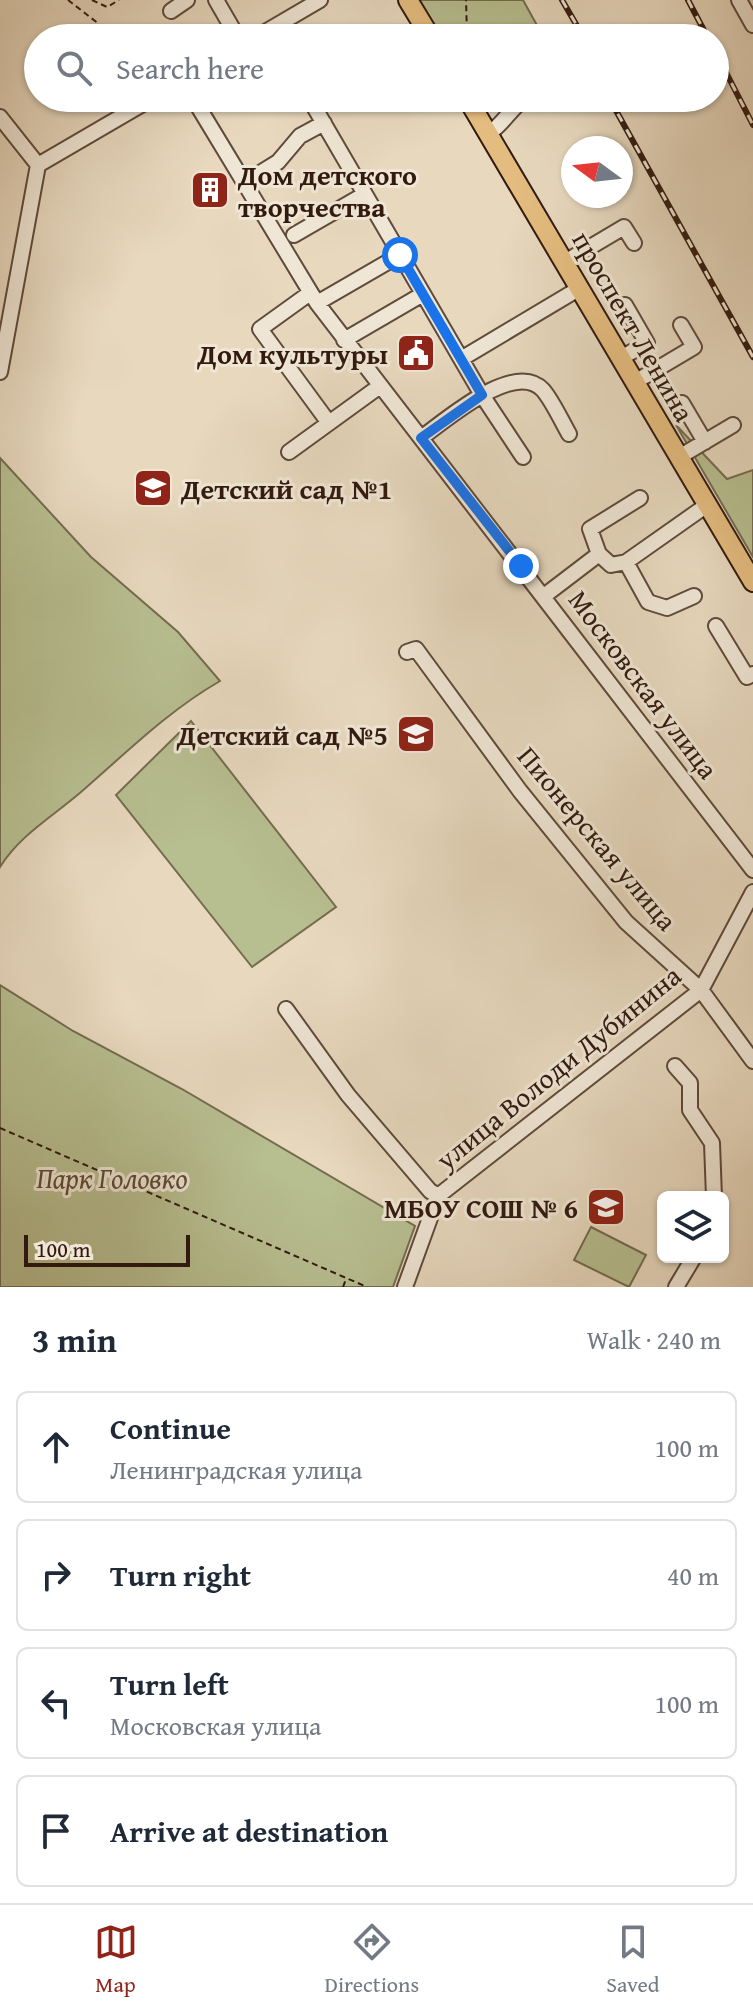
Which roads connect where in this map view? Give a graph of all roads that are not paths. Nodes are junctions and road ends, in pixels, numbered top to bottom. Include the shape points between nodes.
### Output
1 (187, 0) edge
2 (216, 0) edge
3 (320, 0) edge
4 (408, 0) edge
5 (739, 0) edge
6 (171, 11) dead end
7 (230, 24) edge
8 (283, 24) edge
9 (423, 24) edge
10 (753, 25) edge
11 (129, 112) edge
12 (201, 112) edge
13 (317, 112) edge
14 (475, 112) edge
15 (511, 112) edge
16 (0, 117) edge
17 (324, 123) junction
18 (488, 134) junction
19 (38, 165) junction
20 (244, 183) junction
21 (365, 194) junction
22 (294, 235) dead end
23 (634, 243) dead end
24 (400, 255) junction
25 (565, 262) junction
26 (580, 288) junction
27 (423, 294) junction
28 (314, 298) junction
29 (625, 305) dead end
30 (681, 325) dead end
31 (344, 340) junction
32 (621, 358) junction
33 (461, 359) junction
34 (0, 372) edge
35 (635, 382) junction
36 (380, 386) junction
37 (482, 395) junction
38 (682, 403) dead end
39 (329, 423) junction
40 (733, 425) dead end
41 (569, 434) dead end
42 (421, 438) junction
43 (705, 442) junction
44 (289, 452) dead end
45 (523, 457) dead end
46 (679, 457) junction
47 (640, 498) dead end
48 (707, 505) junction
49 (599, 554) junction
50 (626, 562) junction
51 (753, 582) edge
52 (544, 596) junction
53 (694, 596) dead end
54 (716, 626) dead end
55 (407, 652) dead end
56 (751, 679) edge
57 (753, 870) edge
58 (753, 892) edge
59 (701, 990) junction
60 (286, 1009) dead end
61 (753, 1061) edge
62 (675, 1066) dead end
63 (714, 1191) edge
64 (438, 1196) junction
65 (690, 1263) edge
66 (405, 1287) edge
67 (676, 1287) edge

1 - 6 street
2 - 7 street
3 - 8 street
4 - 9 main road
5 - 10 street
11 - 19 street
12 - 20 street, Московская улица
13 - 17 street
14 - 18 main road, проспект Ленина
15 - 18 street
16 - 19 street
17 - 20 street
17 - 21 street
18 - 25 main road, проспект Ленина
19 - 34 street
20 - 28 street, Московская улица
21 - 22 street
21 - 24 street
23 - 25 street via 624,227
24 - 27 street
24 - 28 street
25 - 26 main road, проспект Ленина
26 - 32 main road, проспект Ленина
26 - 33 street
27 - 31 street
27 - 33 street
28 - 31 street, Московская улица
28 - 39 street via 260,329
29 - 32 street via 647,343
30 - 35 street via 694,347
31 - 36 street, Московская улица
32 - 35 main road, проспект Ленина
33 - 37 street
35 - 46 main road, проспект Ленина
36 - 39 street
36 - 42 street, Московская улица
37 - 41 street via 505,383 541,388
37 - 42 street
37 - 45 street
38 - 43 street
39 - 44 street
40 - 43 street
42 - 52 street, Московская улица
43 - 46 street
46 - 48 main road, проспект Ленина
47 - 49 street via 590,529
48 - 50 street
48 - 51 main road, проспект Ленина
49 - 50 street via 611,565
49 - 52 street
50 - 53 street via 648,602 667,608
52 - 57 street, Московская улица
54 - 56 street
55 - 59 street, Пионерская улица via 416,649 520,791 626,922
58 - 59 street, улица Володи Дубинина
59 - 61 street, Пионерская улица
59 - 64 street, улица Володи Дубинина
60 - 64 street via 348,1095
62 - 63 street via 690,1083 690,1110 712,1143
64 - 66 street, улица Володи Дубинина
65 - 67 street

